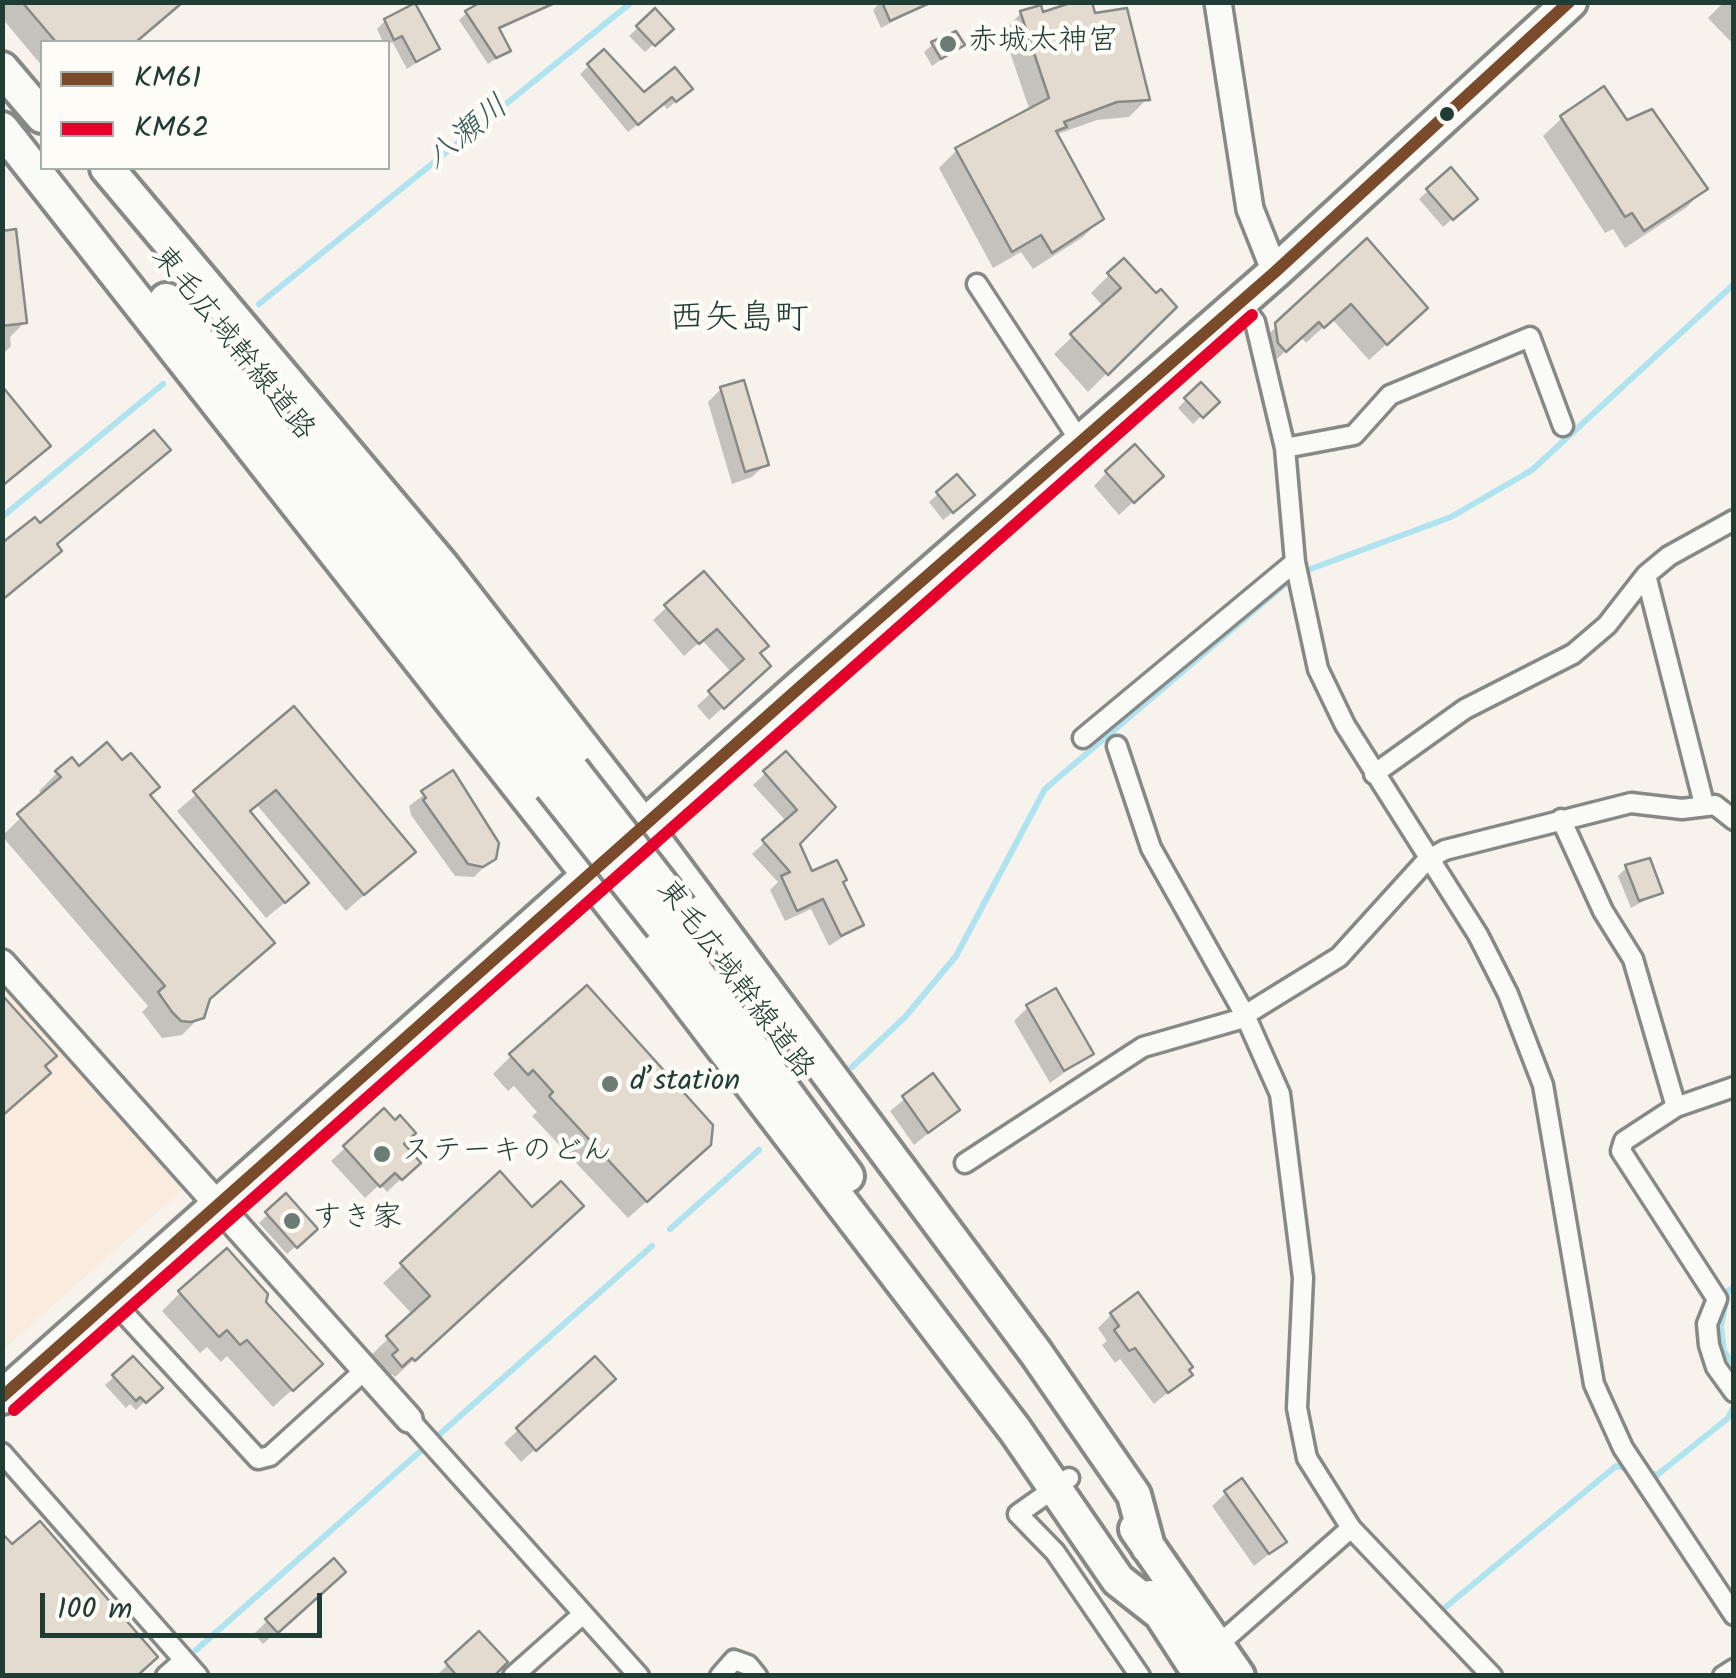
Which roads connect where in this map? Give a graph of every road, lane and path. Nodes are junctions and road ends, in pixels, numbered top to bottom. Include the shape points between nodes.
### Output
1 (1218, 2) edge
2 (1570, 2) edge
3 (2, 61) edge
4 (2, 70) edge
5 (40, 95) edge
6 (2, 106) edge
7 (40, 114) edge
8 (2, 129) edge
9 (40, 150) edge
10 (58, 170) edge
11 (89, 170) edge
12 (109, 170) edge
13 (1275, 272) junction
14 (977, 284) dead end
15 (1240, 302) junction
16 (1562, 426) dead end
17 (1080, 441) junction
18 (1284, 448) junction
19 (1734, 520) edge
20 (1296, 562) junction
21 (1646, 576) junction
22 (1083, 738) dead end
23 (1117, 746) dead end
24 (1374, 774) junction
25 (561, 778) junction
26 (1704, 804) junction
27 (1561, 819) junction
28 (1734, 820) edge
29 (644, 826) junction
30 (1428, 860) junction
31 (590, 875) junction
32 (671, 918) junction
33 (2, 963) edge
34 (1244, 1015) junction
35 (1734, 1086) edge
36 (1676, 1108) junction
37 (965, 1163) dead end
38 (220, 1204) junction
39 (112, 1300) junction
40 (365, 1370) junction
41 (1734, 1392) edge
42 (2, 1398) edge
43 (409, 1419) joint
44 (2, 1452) edge
45 (1062, 1482) junction
46 (1351, 1528) junction
47 (1148, 1546) junction
48 (583, 1614) junction
49 (1734, 1615) edge
50 (1217, 1646) junction
51 (184, 1660) junction
52 (1734, 1669) edge
53 (166, 1676) edge
54 (198, 1676) edge
55 (514, 1676) edge
56 (639, 1676) edge
57 (720, 1676) edge
58 (757, 1676) edge
59 (1140, 1676) edge
60 (1201, 1676) edge
61 (1238, 1676) edge
62 (1492, 1676) edge
63 (1723, 1676) edge

1 - 13 street via 1250,209
2 - 13 highway
3 - 5 highway
4 - 7 highway
6 - 9 highway
8 - 31 highway
10 - 25 highway, 東毛広域幹線道路
11 - 25 highway, 東毛広域幹線道路
12 - 29 highway via 442,566
13 - 15 highway
14 - 17 street
15 - 17 highway
15 - 18 street via 1258,333
16 - 18 street via 1530,337 1390,395 1354,434
17 - 29 highway
18 - 20 street
19 - 21 street
20 - 22 street
20 - 24 street via 1318,669
21 - 24 street via 1573,654 1466,709
21 - 26 street
23 - 34 street via 1152,848
24 - 30 street
25 - 32 highway, 東毛広域幹線道路, bridge
26 - 27 street via 1632,804
26 - 28 street via 1722,807
27 - 30 street
27 - 36 street via 1633,960
29 - 31 highway
29 - 47 highway via 1036,1354 1134,1495
30 - 34 street via 1339,956
30 - 49 street via 1478,935 1543,1085 1584,1339 1606,1417
31 - 38 highway
31 - 45 highway
32 - 45 highway, 東毛広域幹線道路
32 - 47 highway, 東毛広域幹線道路 via 1048,1404
33 - 38 street
34 - 37 street via 1143,1048
34 - 46 street via 1280,1094 1299,1222 1297,1408 1306,1458
35 - 36 street
36 - 41 street via 1624,1140 1621,1151 1717,1299 1707,1324 1709,1344
38 - 39 highway
38 - 40 street
39 - 40 street via 258,1458 270,1456
39 - 42 highway
40 - 43 street
43 - 48 street
44 - 51 street
45 - 59 street via 1018,1514 1055,1552
45 - 60 highway via 1118,1580 1160,1613
46 - 50 street
46 - 62 street
47 - 50 highway, 東毛広域幹線道路
48 - 55 street
48 - 56 street
50 - 61 highway, 東毛広域幹線道路
51 - 53 street
51 - 54 street
52 - 63 street
57 - 58 street via 734,1660

